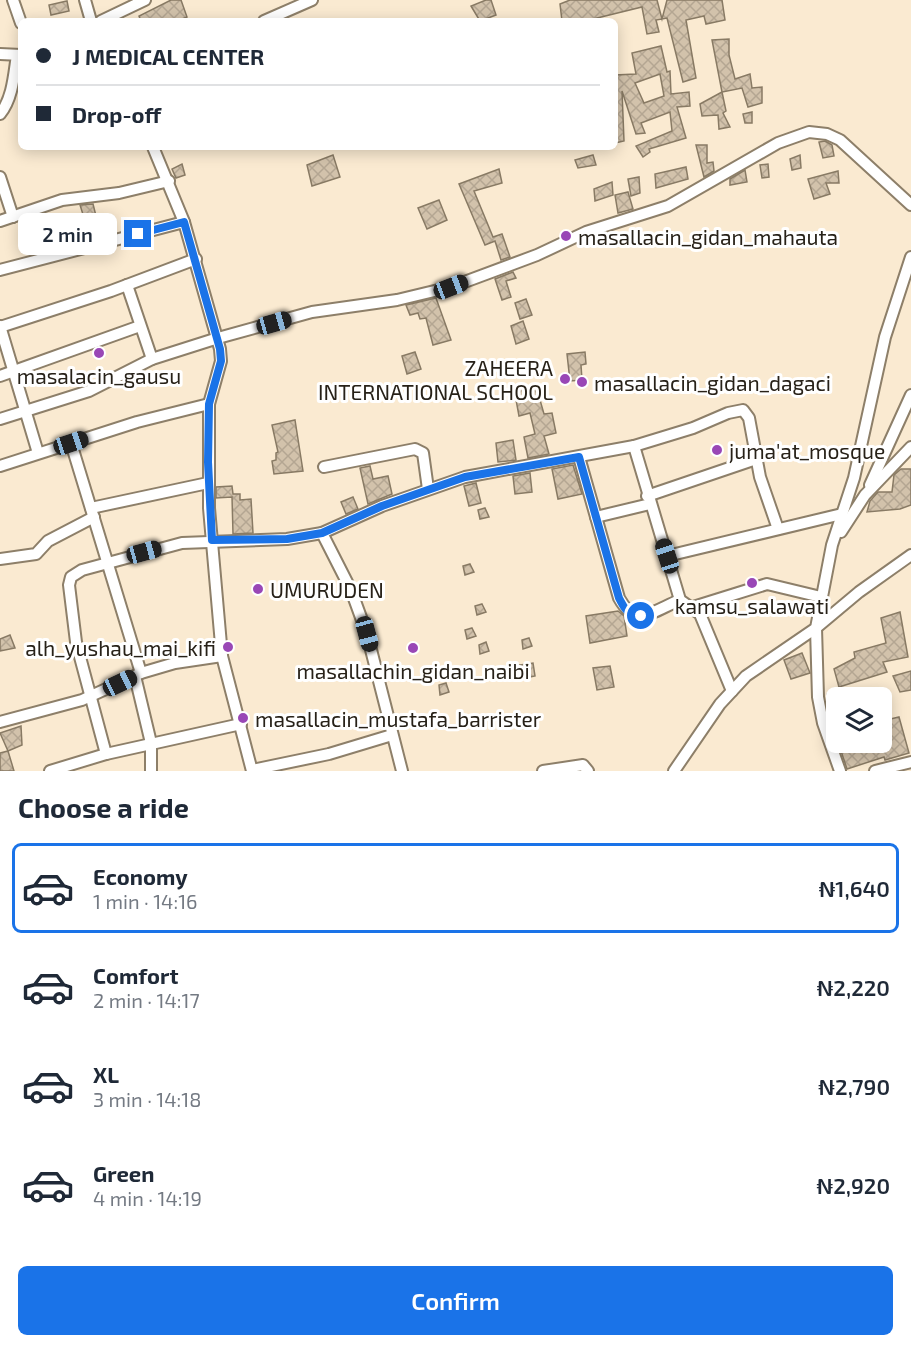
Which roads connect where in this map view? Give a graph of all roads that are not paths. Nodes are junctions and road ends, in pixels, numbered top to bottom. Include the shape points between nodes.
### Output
1 (13, 0) edge
2 (85, 0) edge
3 (144, 0) edge
4 (312, 0) edge
5 (19, 18) edge
6 (90, 18) edge
7 (106, 18) edge
8 (271, 18) edge
9 (0, 54) edge
10 (18, 55) edge
11 (18, 60) edge
12 (0, 114) edge
13 (154, 150) edge
14 (0, 177) edge
15 (169, 181) junction
16 (911, 205) edge
17 (13, 217) junction
18 (0, 221) edge
19 (184, 222) junction
20 (911, 257) edge
21 (196, 260) junction
22 (0, 270) edge
23 (127, 285) junction
24 (141, 326) junction
25 (0, 327) edge
26 (219, 338) junction
27 (152, 359) junction
28 (14, 372) junction
29 (0, 376) edge
30 (911, 395) edge
31 (209, 404) junction
32 (25, 410) junction
33 (0, 419) edge
34 (71, 443) junction
35 (634, 446) junction
36 (911, 447) edge
37 (38, 453) junction
38 (579, 457) junction
39 (756, 459) junction
40 (0, 466) edge
41 (324, 467) dead end
42 (208, 483) junction
43 (428, 489) junction
44 (865, 495) junction
45 (648, 500) junction
46 (93, 512) junction
47 (842, 514) junction
48 (596, 517) junction
49 (778, 529) junction
50 (322, 533) junction
51 (212, 540) junction
52 (832, 545) junction
53 (911, 555) edge
54 (667, 556) junction
55 (0, 559) edge
56 (108, 562) junction
57 (821, 597) junction
58 (680, 600) junction
59 (690, 608) junction
60 (816, 628) junction
61 (222, 656) junction
62 (138, 674) junction
63 (732, 691) junction
64 (89, 697) junction
65 (0, 723) edge
66 (241, 724) junction
67 (392, 735) junction
68 (151, 743) junction
69 (106, 754) junction
70 (911, 762) edge
71 (252, 770) edge
72 (50, 771) edge
73 (151, 771) edge
74 (402, 771) edge
75 (543, 771) edge
76 (588, 771) edge
77 (674, 771) edge
78 (840, 771) edge
79 (875, 771) edge

1 - 5 street
2 - 6 street
3 - 7 street
4 - 8 street
9 - 10 street
11 - 12 street via 11,92
13 - 15 street
14 - 17 street
15 - 17 street via 63,200
15 - 19 street
16 - 26 street via 840,140 809,132 778,142 668,206 586,232 451,287 397,300 312,312
17 - 18 street
19 - 21 street
19 - 22 street
20 - 47 street via 885,337 854,478
21 - 23 street
21 - 26 street
23 - 24 street
23 - 25 street
24 - 27 street
24 - 28 street
25 - 28 street
26 - 27 street
26 - 31 street via 221,361
27 - 32 street via 89,391
28 - 29 street
28 - 32 street
30 - 44 street
31 - 34 street
31 - 42 street
32 - 33 street
32 - 37 street
34 - 37 street
34 - 46 street
35 - 38 street
35 - 39 street via 743,410 749,418
35 - 45 street
36 - 44 street
37 - 40 street
38 - 43 street via 465,477
38 - 48 street
39 - 45 street
39 - 49 street
41 - 43 street via 415,449 423,453
42 - 46 street
42 - 51 street
43 - 50 street
44 - 52 street
45 - 48 street
45 - 54 street
46 - 55 street via 48,541 36,554
46 - 56 street
47 - 49 street
47 - 52 street
48 - 58 street via 626,611 641,616
49 - 54 street
50 - 51 street via 287,539
50 - 67 street via 367,634
51 - 56 street via 162,547
51 - 61 street
52 - 57 street
53 - 60 street
54 - 58 street
56 - 62 street
56 - 64 street via 75,573 69,585 76,642
57 - 59 street via 767,584
57 - 60 street
58 - 59 street
59 - 63 street via 700,614
60 - 63 street via 746,676
60 - 78 street via 818,698
61 - 62 street via 175,663
61 - 66 street
62 - 64 street
62 - 68 street
63 - 77 street
64 - 65 street
64 - 69 street
66 - 68 street
66 - 71 street
67 - 71 street via 329,754
67 - 74 street
68 - 69 street
68 - 73 street
69 - 72 street
70 - 79 street
75 - 76 street via 583,765

